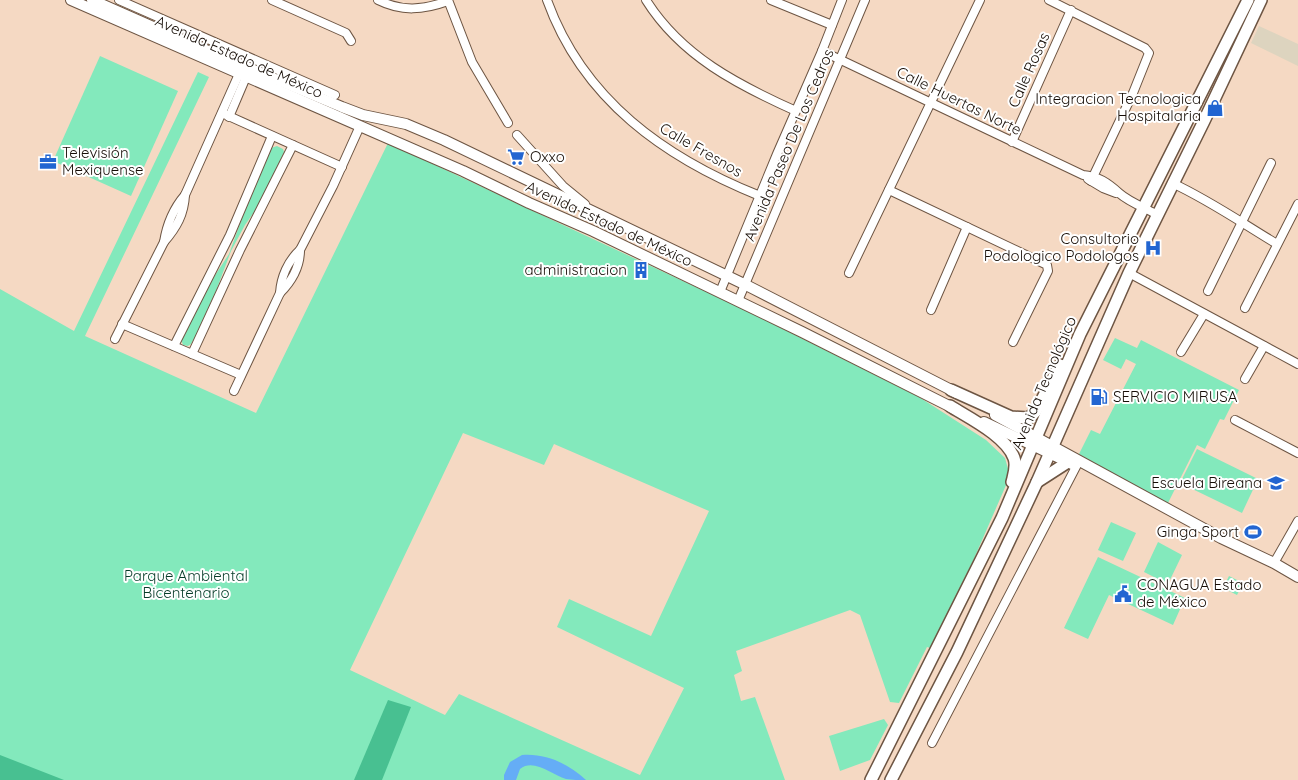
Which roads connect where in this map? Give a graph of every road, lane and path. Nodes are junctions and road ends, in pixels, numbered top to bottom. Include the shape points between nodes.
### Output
1 (71, 0) edge
2 (92, 0) edge
3 (119, 0) edge
4 (272, 0) edge
5 (378, 0) edge
6 (448, 0) edge
7 (547, 0) edge
8 (646, 0) edge
9 (770, 0) edge
10 (842, 0) edge
11 (865, 0) edge
12 (980, 0) edge
13 (1049, 0) edge
14 (1248, 0) edge
15 (1261, 0) edge
16 (1071, 10) junction
17 (832, 25) junction
18 (351, 41) dead end
19 (822, 51) junction
20 (841, 59) junction
21 (243, 75) junction
22 (335, 95) dead end
23 (931, 103) junction
24 (796, 111) junction
25 (226, 115) junction
26 (508, 123) dead end
27 (360, 126) junction
28 (517, 135) dead end
29 (272, 136) junction
30 (1012, 142) junction
31 (293, 145) junction
32 (1271, 163) dead end
33 (342, 167) junction
34 (1092, 179) junction
35 (1172, 183) junction
36 (889, 190) junction
37 (760, 196) junction
38 (1298, 204) edge
39 (1144, 208) junction
40 (592, 211) junction
41 (1158, 214) junction
42 (1241, 223) junction
43 (967, 227) junction
44 (657, 242) junction
45 (1278, 244) junction
46 (675, 251) junction
47 (646, 257) junction
48 (664, 266) junction
49 (849, 273) dead end
50 (1130, 273) junction
51 (728, 276) junction
52 (746, 285) junction
53 (1208, 291) dead end
54 (720, 292) junction
55 (738, 301) junction
56 (1245, 308) dead end
57 (931, 310) dead end
58 (1204, 314) junction
59 (122, 324) junction
60 (1080, 334) junction
61 (115, 339) dead end
62 (1013, 342) dead end
63 (174, 346) junction
64 (1264, 346) junction
65 (1181, 352) dead end
66 (192, 354) junction
67 (1298, 364) edge
68 (241, 375) junction
69 (1245, 379) dead end
70 (951, 390) junction
71 (234, 391) dead end
72 (950, 406) junction
73 (1236, 420) dead end
74 (1034, 442) junction
75 (1051, 450) junction
76 (1298, 453) edge
77 (1074, 463) junction
78 (1037, 482) junction
79 (1002, 518) junction
80 (1298, 521) edge
81 (1274, 563) junction
82 (1298, 575) edge
83 (932, 743) dead end
84 (871, 780) edge
85 (891, 780) edge

1 - 21 main road, Avenida Estado de México
2 - 40 main road, Avenida Estado de México via 342,108 406,124 444,140
3 - 22 street
4 - 18 street via 346,33
5 - 6 street via 395,7 413,9
6 - 26 street via 472,62
7 - 37 street, Calle Fresnos via 576,60 629,121 664,148 732,185
8 - 24 street via 664,26 699,58 730,79
9 - 17 street
10 - 17 street, Avenida Paseo De Los Cedros
11 - 20 street, Avenida Paseo De Los Cedros
12 - 23 street
13 - 16 street
14 - 39 main road, Avenida Tecnológico
15 - 35 main road
16 - 30 street, Calle Rosas
16 - 34 street via 1148,50 1148,58
17 - 19 street, Avenida Paseo De Los Cedros
19 - 20 street, Calle Huertas Norte
19 - 24 street, Avenida Paseo De Los Cedros
20 - 23 street, Calle Huertas Norte
20 - 52 street, Avenida Paseo De Los Cedros
21 - 25 street
21 - 27 main road, Avenida Estado de México
23 - 30 street, Calle Huertas Norte
23 - 36 street
24 - 37 street, Avenida Paseo De Los Cedros
25 - 29 street
25 - 59 street via 170,218 164,242
27 - 33 street
27 - 47 main road, Avenida Estado de México
28 - 40 street via 563,186
29 - 31 street
29 - 63 street via 224,248
30 - 34 street, Calle Huertas Norte
31 - 33 street
31 - 66 street
32 - 42 street
33 - 68 street via 300,250 293,256 281,282 280,293
34 - 39 street, Calle Huertas Norte via 1103,188 1119,193
35 - 41 main road
35 - 42 street via 1210,201
36 - 43 street
36 - 49 street
37 - 51 street, Avenida Paseo De Los Cedros
38 - 45 street
39 - 41 street, Calle Huertas Norte
39 - 60 main road, Avenida Tecnológico
40 - 44 main road, Avenida Estado de México
41 - 50 main road
42 - 45 street
42 - 53 street
43 - 57 street
43 - 62 street via 1048,266
44 - 46 main road, Avenida Estado de México
44 - 47 main road via 652,254
45 - 56 street
46 - 48 main road
46 - 51 main road, Avenida Estado de México
47 - 48 main road, Avenida Estado de México
48 - 54 main road, Avenida Estado de México
50 - 58 street
50 - 75 main road
51 - 52 main road, Avenida Estado de México
51 - 54 street, Avenida Paseo De Los Cedros
52 - 55 street, Avenida Paseo De Los Cedros
52 - 70 main road, Avenida Estado de México
54 - 55 main road, Avenida Estado de México
55 - 72 main road, Avenida Estado de México
58 - 64 street
58 - 65 street
59 - 61 street
59 - 63 street
60 - 70 main road via 1036,411 1028,418 1011,417
60 - 74 main road, Avenida Tecnológico
63 - 66 street
64 - 67 street
64 - 69 street
66 - 68 street
68 - 71 street
70 - 74 main road, Avenida Estado de México
72 - 74 main road, Avenida Estado de México
72 - 79 main road via 997,436 1010,450 1015,464 1014,473
73 - 76 street
74 - 75 main road, Avenida Estado de México
74 - 79 main road, Avenida Tecnológico
75 - 77 main road, Avenida Estado de México
75 - 78 main road
77 - 78 main road
77 - 81 main road, Avenida Estado de México
77 - 83 street
78 - 85 main road via 957,652
79 - 84 main road, Avenida Tecnológico
80 - 81 street
81 - 82 main road, Avenida Estado de México

